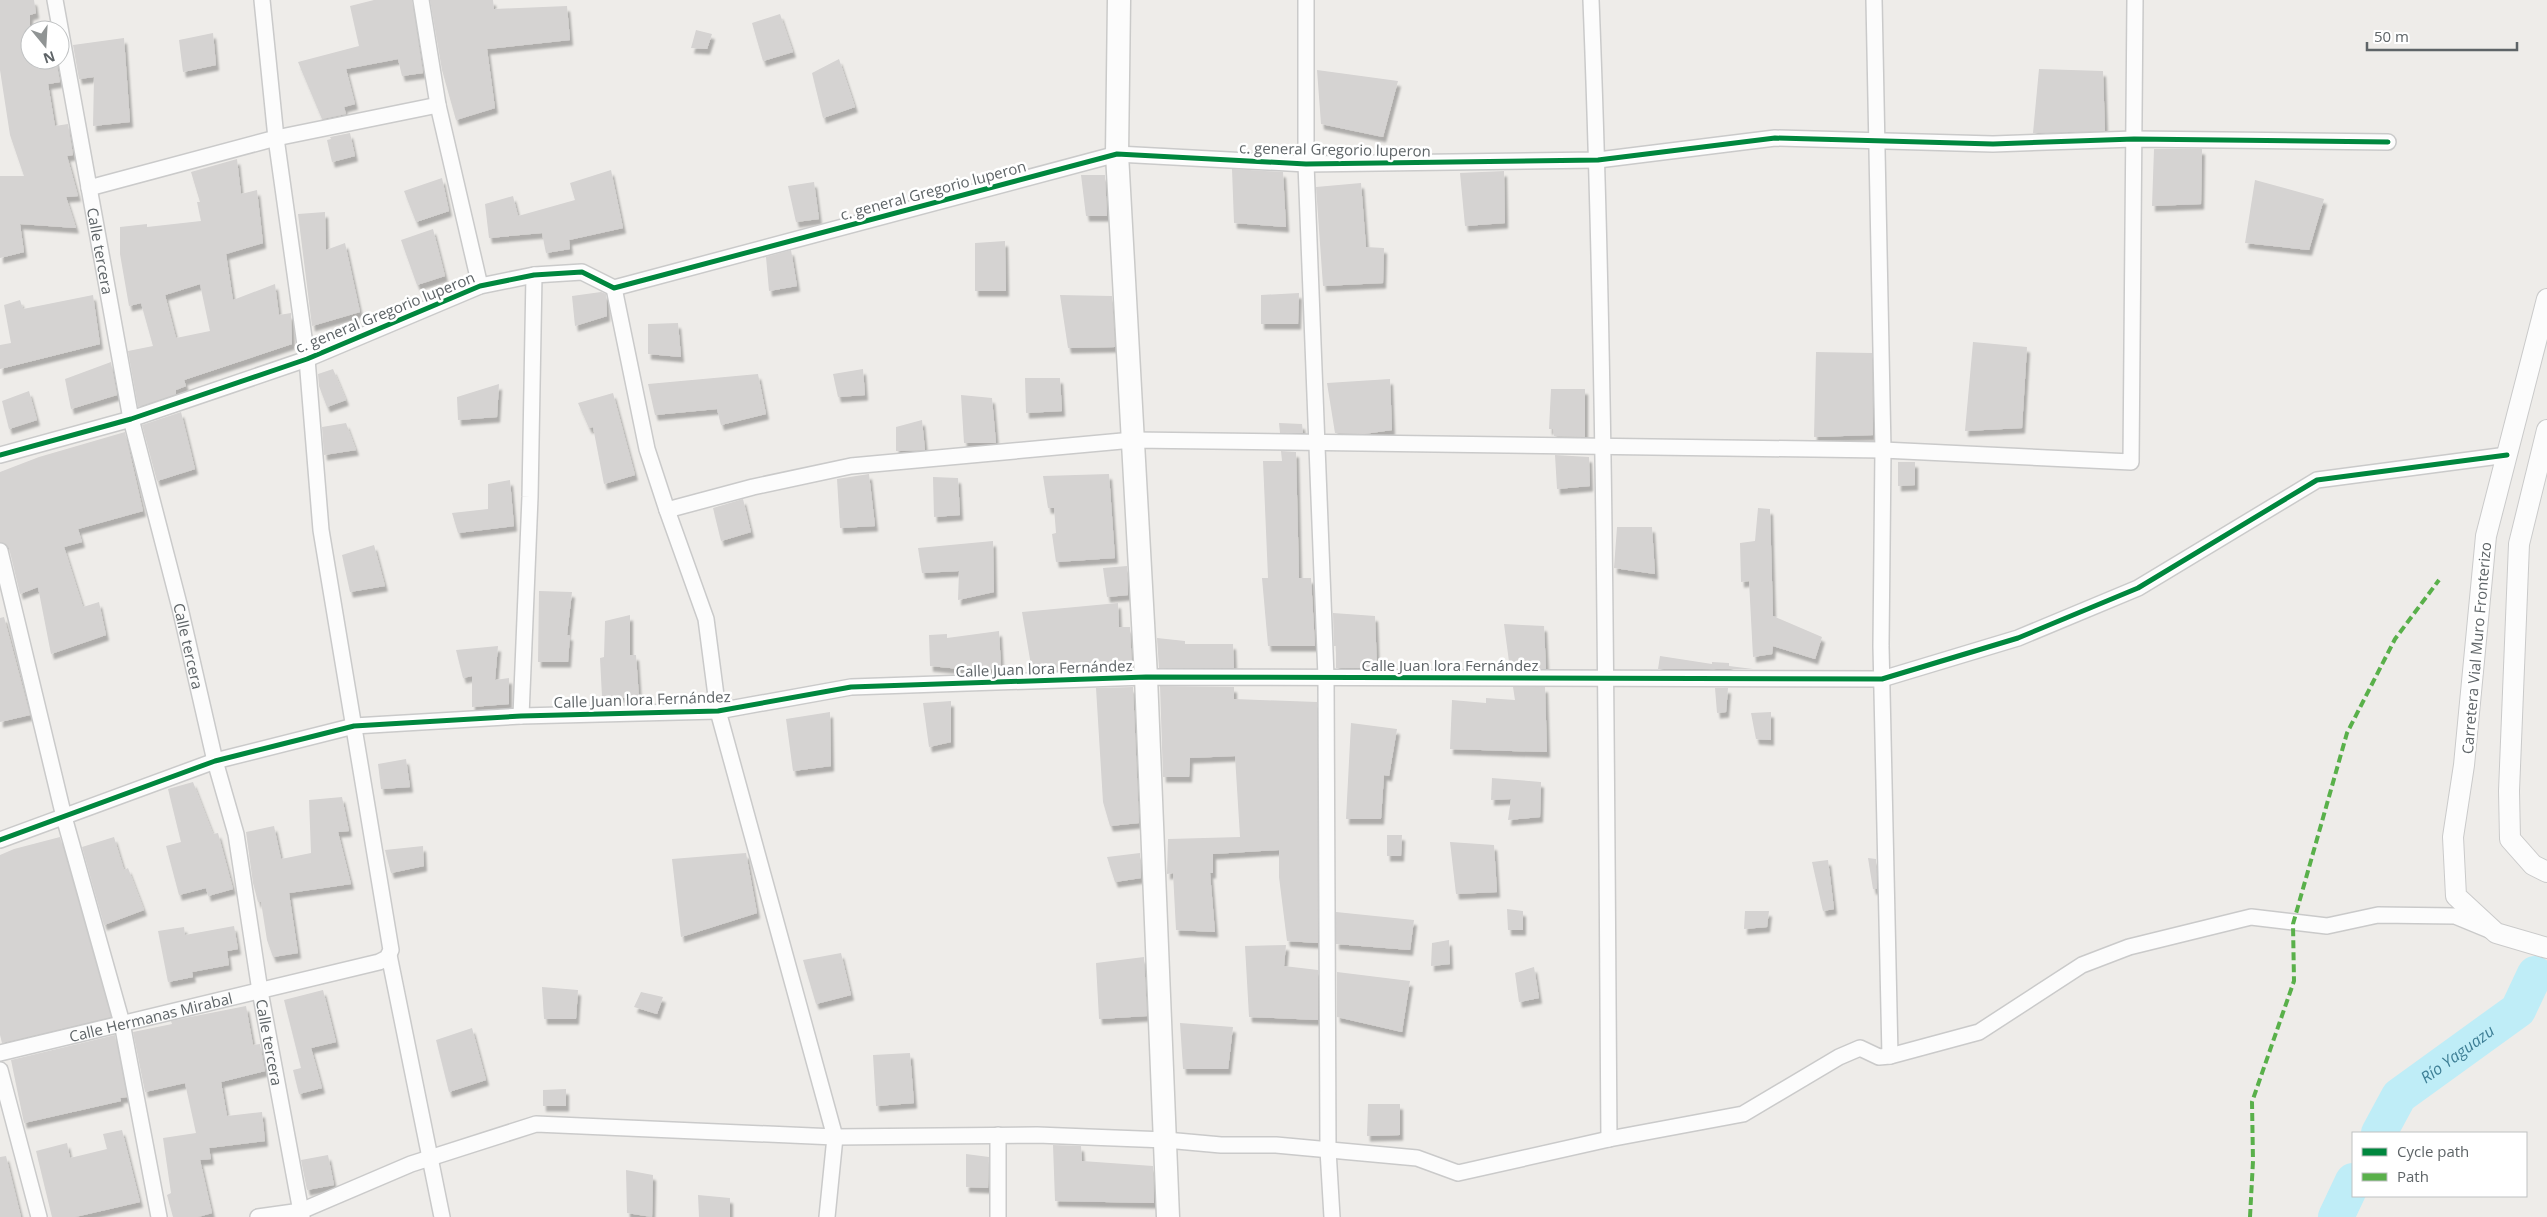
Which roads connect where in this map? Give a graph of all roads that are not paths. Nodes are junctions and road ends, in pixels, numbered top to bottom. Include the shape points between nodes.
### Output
1 (55, 0) edge
2 (262, 0) edge
3 (421, 0) edge
4 (1119, 0) edge
5 (1306, 0) edge
6 (1592, 0) edge
7 (1874, 0) edge
8 (2135, 0) edge
9 (438, 105) junction
10 (276, 138) junction
11 (2134, 139) junction
12 (1877, 141) junction
13 (2388, 142) dead end
14 (1118, 154) junction
15 (1598, 160) junction
16 (1306, 164) junction
17 (89, 188) junction
18 (534, 275) junction
19 (480, 286) junction
20 (614, 288) junction
21 (2547, 299) edge
22 (307, 359) junction
23 (131, 419) junction
24 (2547, 430) edge
25 (1133, 440) junction
26 (1317, 442) junction
27 (1602, 445) junction
28 (1883, 450) junction
29 (2507, 454) junction
30 (0, 455) edge
31 (667, 510) junction
32 (0, 551) edge
33 (1146, 677) junction
34 (1326, 677) junction
35 (1882, 679) junction
36 (718, 711) junction
37 (521, 716) junction
38 (354, 726) junction
39 (215, 762) junction
40 (64, 817) junction
41 (0, 840) edge
42 (2547, 872) edge
43 (2496, 933) junction
44 (2547, 948) edge
45 (388, 955) junction
46 (260, 991) junction
47 (122, 1023) junction
48 (0, 1053) edge
49 (1890, 1056) junction
50 (0, 1070) edge
51 (998, 1135) junction
52 (834, 1137) junction
53 (1166, 1140) junction
54 (1609, 1140) junction
55 (1328, 1150) junction
56 (428, 1158) junction
57 (301, 1214) edge
58 (39, 1217) edge
59 (159, 1217) edge
60 (258, 1217) edge
61 (442, 1217) edge
62 (827, 1217) edge
63 (998, 1217) edge
64 (1168, 1217) edge
65 (1332, 1217) edge

1 - 17 street, Calle tercera
2 - 10 street
3 - 9 street
4 - 14 main road
5 - 16 street
6 - 15 street
7 - 12 street
8 - 11 street
9 - 10 street
9 - 19 street
10 - 17 street
10 - 22 street
11 - 12 street, c. general Gregorio luperon via 1993,144
11 - 13 street, c. general Gregorio luperon
11 - 28 street via 2131,462
12 - 15 street, c. general Gregorio luperon via 1775,138
12 - 28 street
14 - 16 street, c. general Gregorio luperon
14 - 20 street, c. general Gregorio luperon
14 - 25 main road
15 - 16 street, c. general Gregorio luperon
15 - 27 street
16 - 26 street
17 - 23 street, Calle tercera
18 - 19 street, c. general Gregorio luperon
18 - 20 street, c. general Gregorio luperon via 582,272
18 - 37 street via 530,497
19 - 22 street, c. general Gregorio luperon
20 - 31 street via 647,450
21 - 29 street, Carretera Vial Muro Fronterizo
22 - 23 street, c. general Gregorio luperon
22 - 38 street via 321,530
23 - 30 street, c. general Gregorio luperon
23 - 39 street, Calle tercera via 180,608
24 - 42 street via 2519,544 2508,791 2510,840 2533,866
25 - 26 street
25 - 31 street via 851,466
25 - 33 main road
26 - 27 street
26 - 34 street
27 - 28 street
27 - 54 street
28 - 35 street
29 - 35 street, Calle Juan lora Fernández via 2317,480 2138,588 2018,638
29 - 43 street, Carretera Vial Muro Fronterizo via 2486,536 2464,765 2453,837 2456,896
31 - 36 street via 706,619
32 - 40 street
33 - 34 street, Calle Juan lora Fernández
33 - 36 street, Calle Juan lora Fernández via 851,687
33 - 53 main road
34 - 35 street, Calle Juan lora Fernández
34 - 55 street
35 - 49 street
36 - 37 street, Calle Juan lora Fernández
36 - 52 street
37 - 38 street, Calle Juan lora Fernández
38 - 39 street, Calle Juan lora Fernández
38 - 45 street via 391,950
39 - 40 street, Calle Juan lora Fernández
39 - 46 street, Calle tercera via 236,834
40 - 41 street, Calle Juan lora Fernández
40 - 47 street
43 - 44 street, Carretera Vial Muro Fronterizo
43 - 49 street via 2455,916 2378,915 2327,926 2251,917 2129,947 2082,965 1979,1032
45 - 46 street, Calle Hermanas Mirabal via 380,962
45 - 56 street
46 - 47 street, Calle Hermanas Mirabal
46 - 57 street, Calle tercera
47 - 48 street, Calle Hermanas Mirabal
47 - 59 street
49 - 54 street via 1879,1057 1860,1048 1743,1114
50 - 58 street
51 - 52 street
51 - 53 street
51 - 63 street
52 - 56 street via 536,1124
52 - 62 street
53 - 55 street
53 - 64 main road
54 - 55 street via 1458,1173 1417,1158
55 - 65 street
56 - 57 street
56 - 61 street
57 - 60 street

